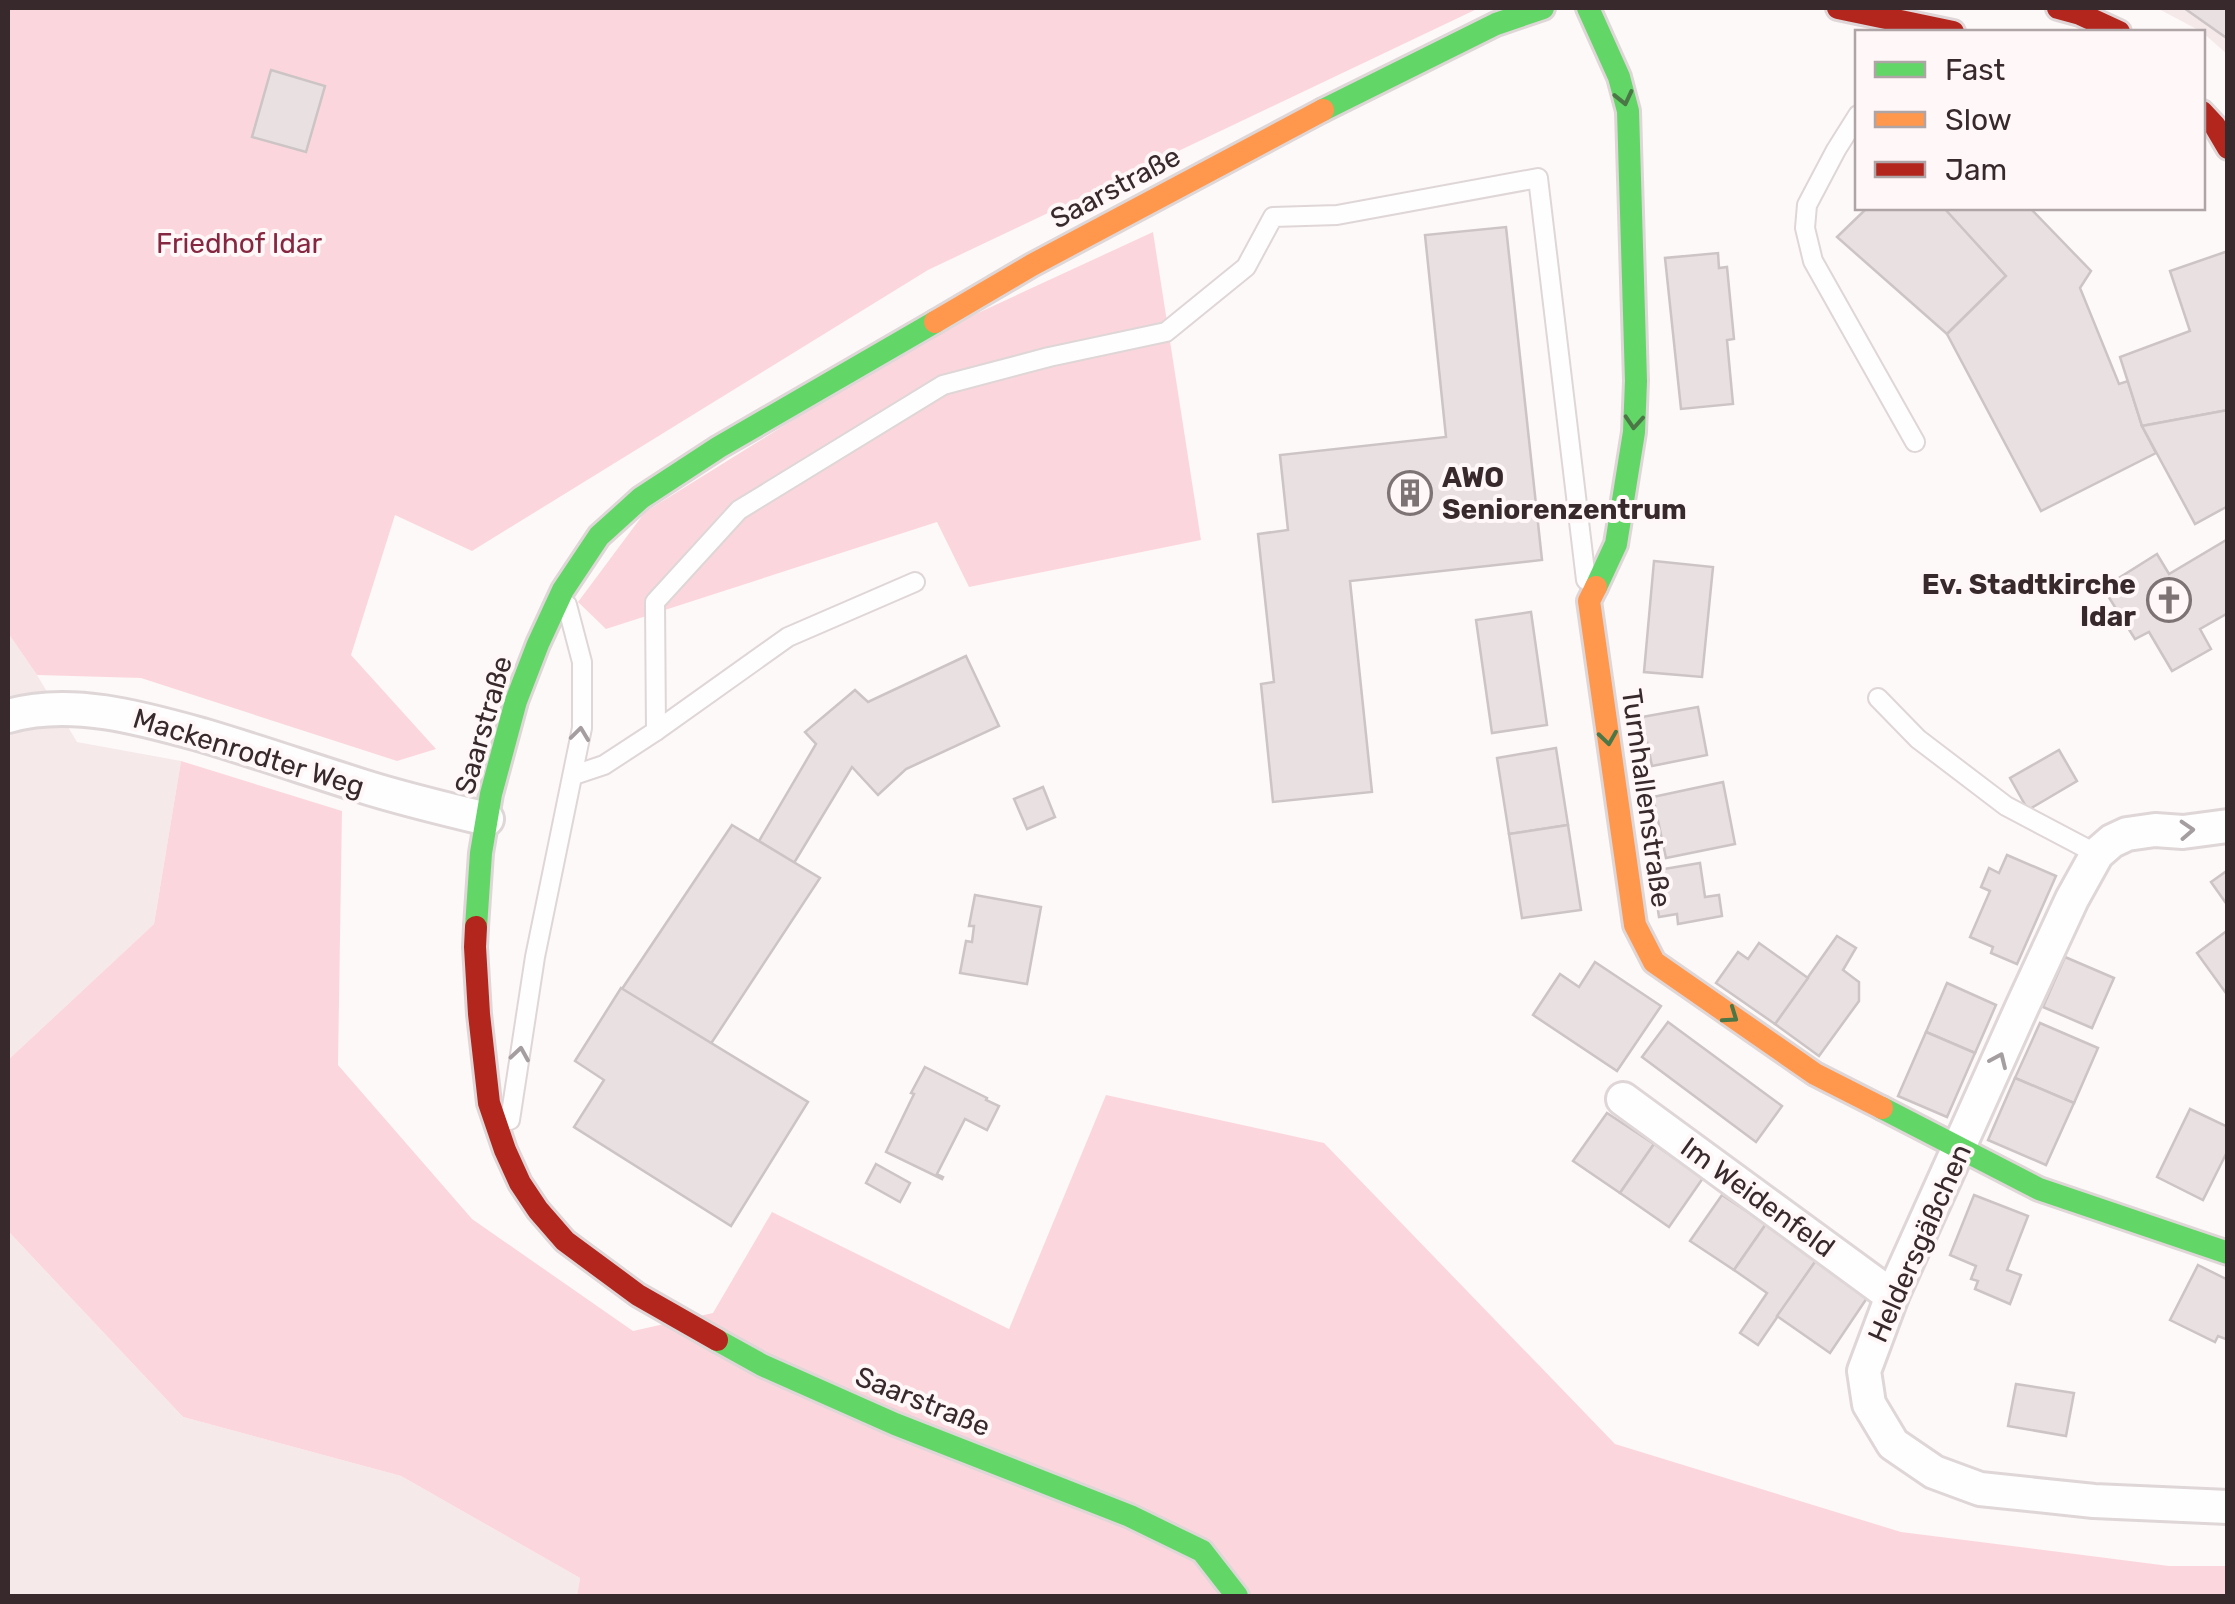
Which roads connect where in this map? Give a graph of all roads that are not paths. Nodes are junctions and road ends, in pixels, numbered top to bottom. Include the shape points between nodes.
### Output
1 (1543, 8) edge
2 (1588, 8) edge
3 (1838, 8) edge
4 (2058, 8) edge
5 (1913, 28) edge
6 (2115, 30) edge
7 (2207, 119) edge
8 (1855, 121) edge
9 (2228, 148) edge
10 (1914, 442) dead end
11 (915, 582) dead end
12 (563, 590) junction
13 (1589, 601) junction
14 (1878, 698) dead end
15 (8, 716) edge
16 (656, 731) junction
17 (574, 775) junction
18 (487, 819) junction
19 (2228, 826) edge
20 (2097, 854) junction
21 (1623, 1098) dead end
22 (505, 1150) junction
23 (1960, 1150) junction
24 (2228, 1253) edge
25 (1892, 1296) junction
26 (2228, 1507) edge
27 (1237, 1596) edge

1 - 12 street, Saarstraße via 1496,24 1271,136 719,448 641,498 599,536
2 -> 13 street via 1628,111 1636,381 1616,544
3 - 5 street
4 - 6 street
7 - 9 street
8 - 10 lane via 1807,205 1805,228 1813,261
11 - 16 lane via 788,637
17 -> 12 lane via 582,662
12 - 18 street, Saarstraße via 516,701
13 - 16 lane via 1538,178 1337,215 1273,217 1246,267 1166,332 943,386 739,510 655,602
13 -> 23 street, Turnhallenstraße via 1635,926 1654,962 1815,1074
14 - 20 lane via 1918,739 2006,806
15 - 18 street, Mackenrodter Weg via 120,714
16 - 17 lane via 604,765
22 -> 17 lane via 535,957
18 - 22 street, Saarstraße via 478,998 488,1103
20 -> 19 street via 2126,834
23 -> 20 street, Heldersgäßchen
21 - 25 street, Im Weidenfeld
22 - 27 street, Saarstraße via 538,1210 566,1241 638,1295 778,1373 1202,1551
23 - 24 street, Turnhallenstraße via 2039,1189
23 - 25 street, Heldersgäßchen
25 - 26 street, Heldersgäßchen via 1864,1371 1868,1404 1893,1444 1934,1472 1980,1489

